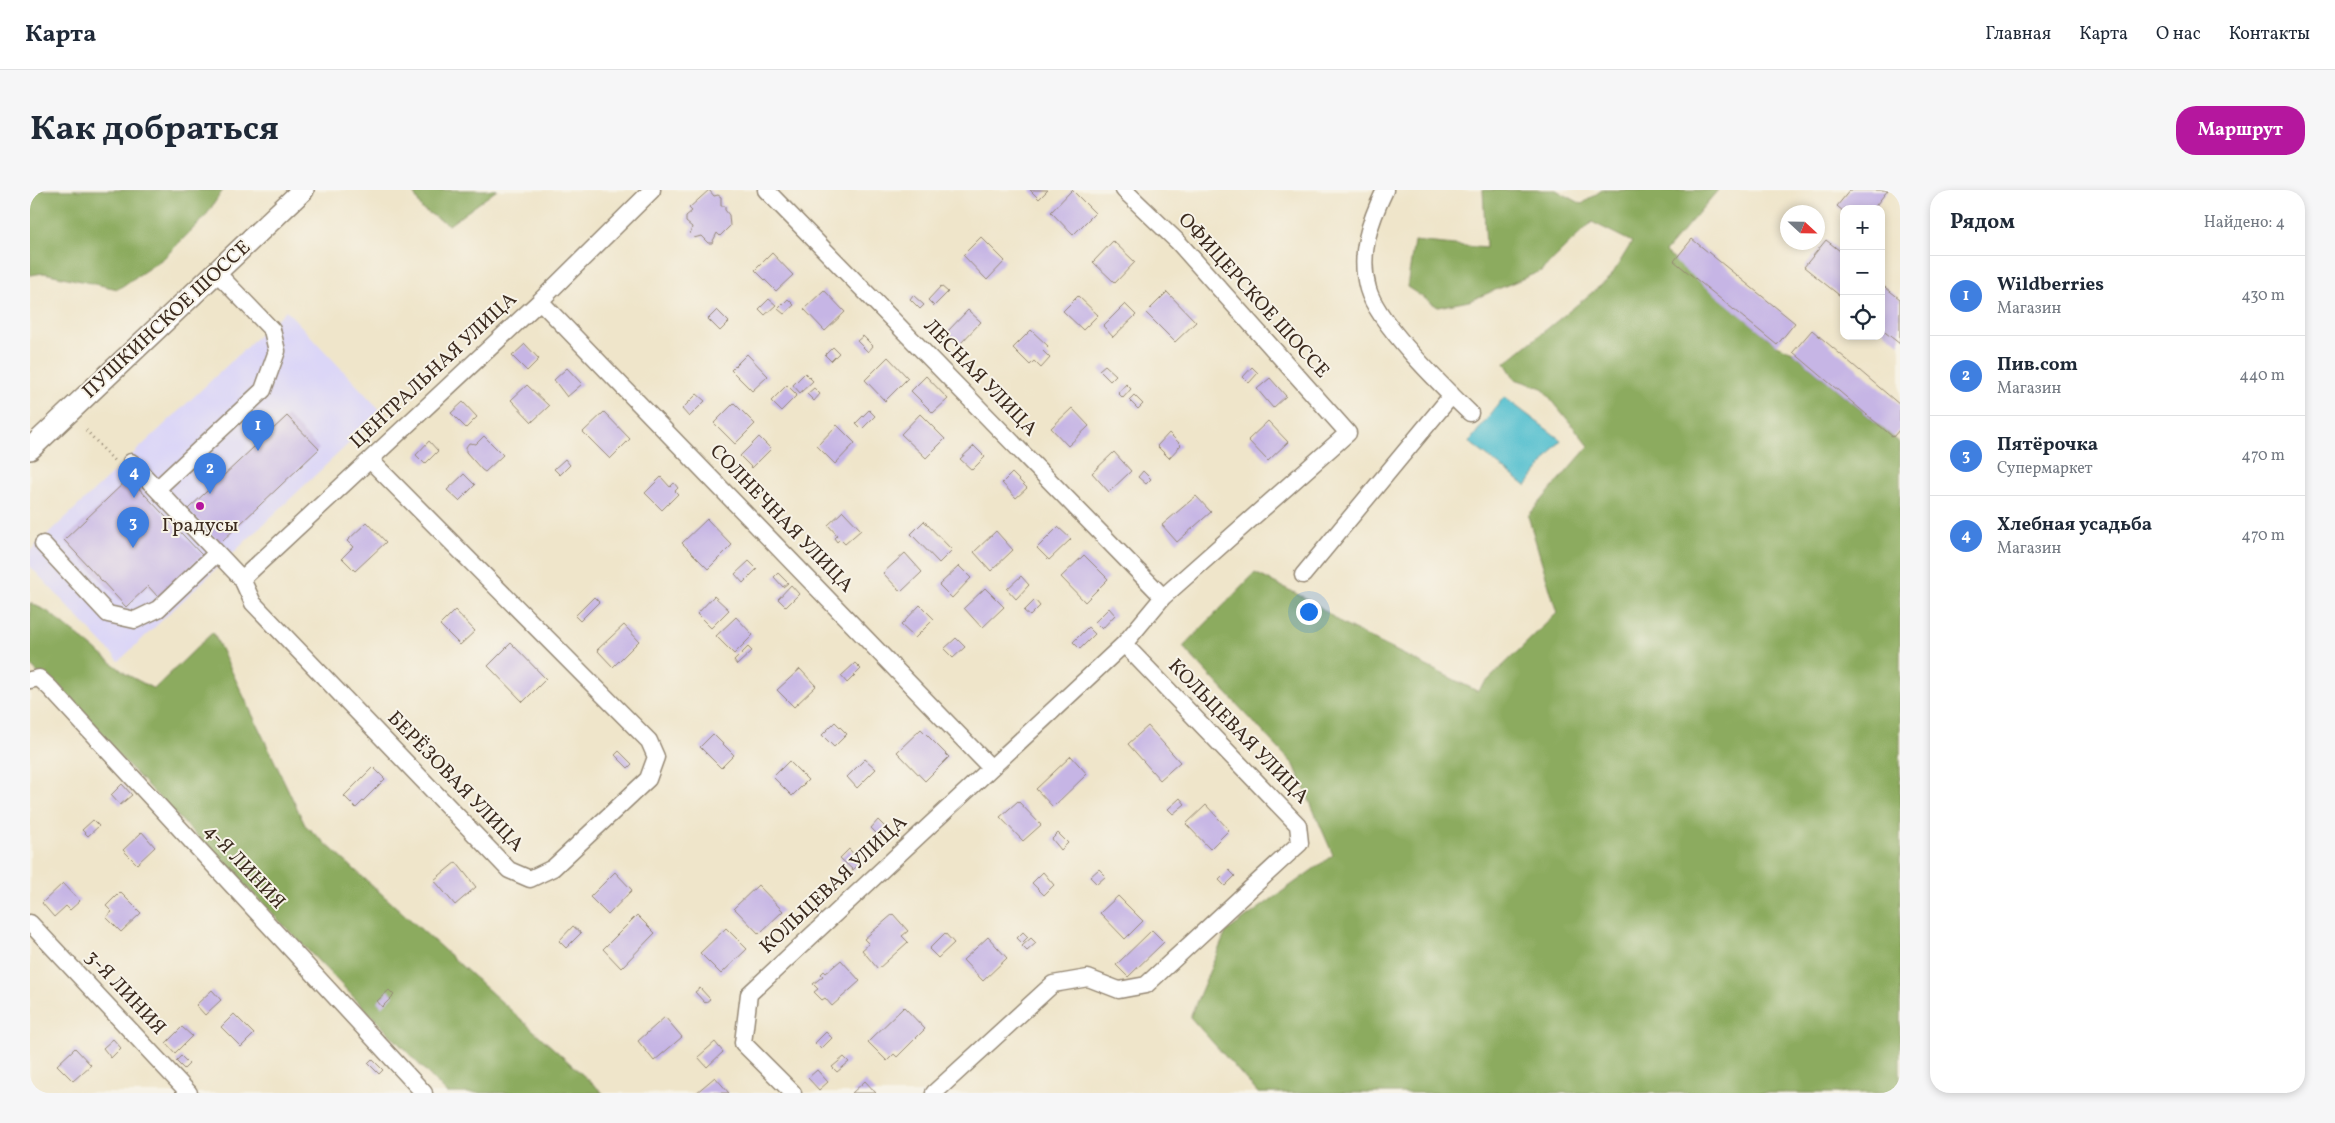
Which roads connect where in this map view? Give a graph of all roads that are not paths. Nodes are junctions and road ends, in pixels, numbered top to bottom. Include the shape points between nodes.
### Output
1 (303, 190) edge
2 (652, 190) edge
3 (766, 190) edge
4 (1124, 190) edge
5 (1385, 190) edge
6 (218, 272) junction
7 (540, 301) junction
8 (1452, 395) junction
9 (1470, 413) dead end
10 (1348, 433) joint
11 (30, 449) edge
12 (370, 460) junction
13 (131, 462) road end
14 (157, 489) junction
15 (43, 544) dead end
16 (217, 553) junction
17 (1303, 575) dead end
18 (242, 579) junction
19 (1162, 596) junction
20 (1124, 644) junction
21 (30, 680) edge
22 (990, 767) junction
23 (30, 923) edge
24 (189, 1093) edge
25 (424, 1093) edge
26 (793, 1093) edge
27 (934, 1093) edge

1 - 6 main road, ПУШКИНСКОЕ ШОССЕ
2 - 7 street, ЦЕНТРАЛЬНАЯ УЛИЦА
3 - 19 street, ЛЕСНАЯ УЛИЦА
4 - 10 street, ОФИЦЕРСКОЕ ШОССЕ via 1178,242
5 - 8 street via 1368,229 1364,255 1368,289 1379,313
6 - 11 main road, ПУШКИНСКОЕ ШОССЕ
6 - 14 street via 272,330 277,351 263,390
7 - 12 street, ЦЕНТРАЛЬНАЯ УЛИЦА
7 - 22 street, СОЛНЕЧНАЯ УЛИЦА
8 - 9 street
8 - 17 street
10 - 19 street, КОЛЬЦЕВАЯ УЛИЦА
12 - 18 street, ЦЕНТРАЛЬНАЯ УЛИЦА
12 - 18 street, БЕРЁЗОВАЯ УЛИЦА via 649,742 656,757 648,779 553,868 530,879 510,870 253,604
13 - 14 street
14 - 16 street
15 - 16 street via 108,614 135,620 158,609
16 - 18 street
19 - 20 street, КОЛЬЦЕВАЯ УЛИЦА
20 - 22 street, КОЛЬЦЕВАЯ УЛИЦА
20 - 27 street, КОЛЬЦЕВАЯ УЛИЦА via 1298,825 1300,843 1146,985 1119,990 1088,978 1053,984
21 - 25 street, 4-Я ЛИНИЯ via 39,678 50,688
22 - 26 street, КОЛЬЦЕВАЯ УЛИЦА via 749,994 743,1042
23 - 24 street, 3-Я ЛИНИЯ

